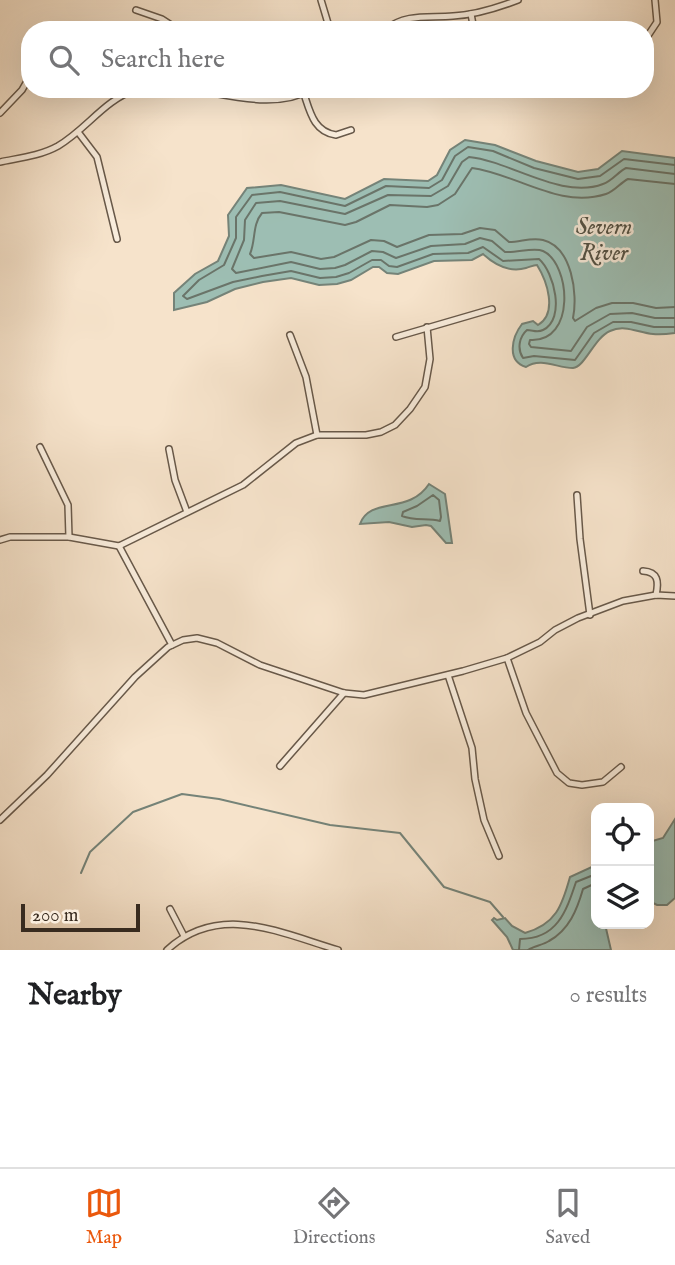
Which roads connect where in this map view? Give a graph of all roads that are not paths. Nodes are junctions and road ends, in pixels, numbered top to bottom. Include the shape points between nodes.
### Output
1 (321, 0) edge
2 (518, 0) edge
3 (655, 0) edge
4 (136, 10) dead end
5 (471, 14) junction
6 (165, 21) edge
7 (327, 21) edge
8 (399, 21) edge
9 (472, 21) edge
10 (654, 26) edge
11 (21, 91) edge
12 (116, 98) edge
13 (252, 98) edge
14 (279, 98) edge
15 (305, 98) edge
16 (0, 113) edge
17 (351, 130) dead end
18 (78, 132) junction
19 (0, 162) edge
20 (117, 239) dead end
21 (492, 309) dead end
22 (427, 327) junction
23 (290, 335) dead end
24 (396, 337) dead end
25 (317, 435) junction
26 (40, 447) dead end
27 (169, 449) dead end
28 (577, 495) dead end
29 (187, 512) junction
30 (69, 537) junction
31 (0, 540) edge
32 (119, 546) junction
33 (643, 571) dead end
34 (656, 595) junction
35 (675, 596) edge
36 (590, 615) junction
37 (172, 645) junction
38 (507, 658) junction
39 (448, 675) junction
40 (344, 693) junction
41 (280, 766) dead end
42 (621, 767) dead end
43 (0, 820) edge
44 (499, 856) dead end
45 (170, 909) dead end
46 (184, 936) junction
47 (167, 950) edge
48 (338, 950) edge

1 - 7 street
2 - 5 street
3 - 10 street
4 - 6 street
5 - 8 street via 413,16
5 - 9 street
11 - 16 street
12 - 18 street
13 - 14 street
15 - 17 street via 320,128 336,135
18 - 19 street via 46,151
18 - 20 street via 97,157
21 - 22 street
22 - 24 street
22 - 25 street via 430,359 425,387 395,425 366,435
23 - 25 street via 306,377
25 - 29 street via 296,443 243,485
26 - 30 street via 68,505
27 - 29 street
28 - 36 street
29 - 32 street
30 - 31 street
30 - 32 street
32 - 37 street
33 - 34 street via 656,576
34 - 35 street
34 - 36 street via 623,601
36 - 38 street
37 - 40 street via 193,638 217,643 260,666
37 - 43 street via 135,677
38 - 39 street
38 - 42 street via 526,713 557,773 569,783 582,785 603,782
39 - 40 street via 363,695
39 - 44 street via 472,748 484,820
40 - 41 street
45 - 46 street
46 - 47 street
46 - 48 street via 250,923

